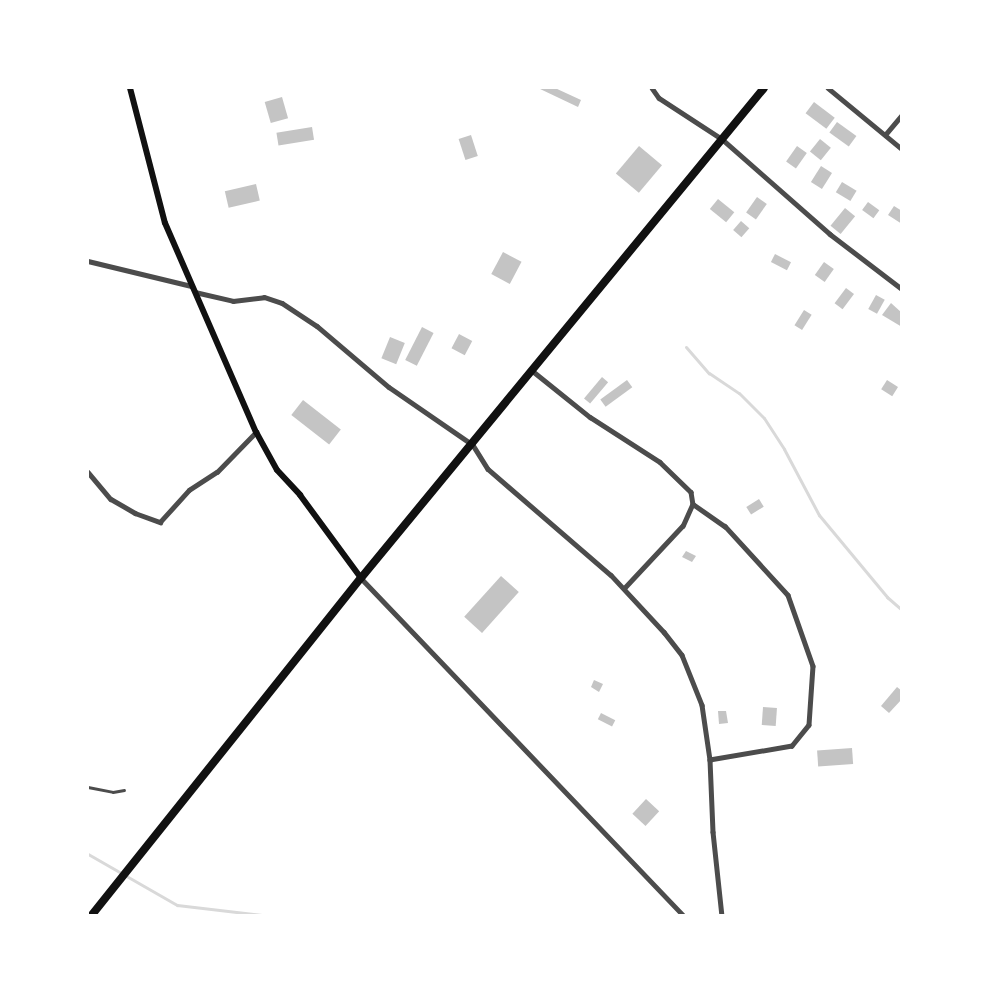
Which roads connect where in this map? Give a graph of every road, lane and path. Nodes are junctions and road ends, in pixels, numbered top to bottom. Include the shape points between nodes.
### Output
1 (130, 88) edge
2 (652, 88) edge
3 (764, 88) edge
4 (828, 88) edge
5 (902, 115) edge
6 (884, 135) junction
7 (722, 139) junction
8 (902, 149) edge
9 (88, 261) edge
10 (902, 288) edge
11 (193, 289) junction
12 (534, 372) junction
13 (256, 432) junction
14 (473, 445) junction
15 (88, 472) edge
16 (693, 504) junction
17 (361, 578) junction
18 (625, 588) junction
19 (710, 760) junction
20 (88, 787) edge
21 (124, 790) dead end
22 (91, 916) edge
23 (684, 916) edge
24 (722, 916) edge

1 - 11 main road via 164,223
2 - 7 street via 659,98
3 - 7 highway
4 - 6 street
5 - 6 street
6 - 8 street
7 - 10 street via 830,234
7 - 12 highway
9 - 11 street
11 - 13 main road
11 - 14 street via 232,302 264,297 282,303 317,326 389,387
12 - 14 highway
12 - 16 street via 590,417 671,471 691,492
13 - 15 street via 217,472 189,490 160,522 135,513 111,498
13 - 17 main road via 277,470 300,495
14 - 17 highway
14 - 18 street via 488,469
16 - 18 street via 672,540
16 - 19 street via 725,526 788,595 813,666 809,725 792,746
17 - 22 highway
17 - 23 street
18 - 19 street via 682,656 702,706
19 - 24 street via 713,832
20 - 21 lane via 113,792

